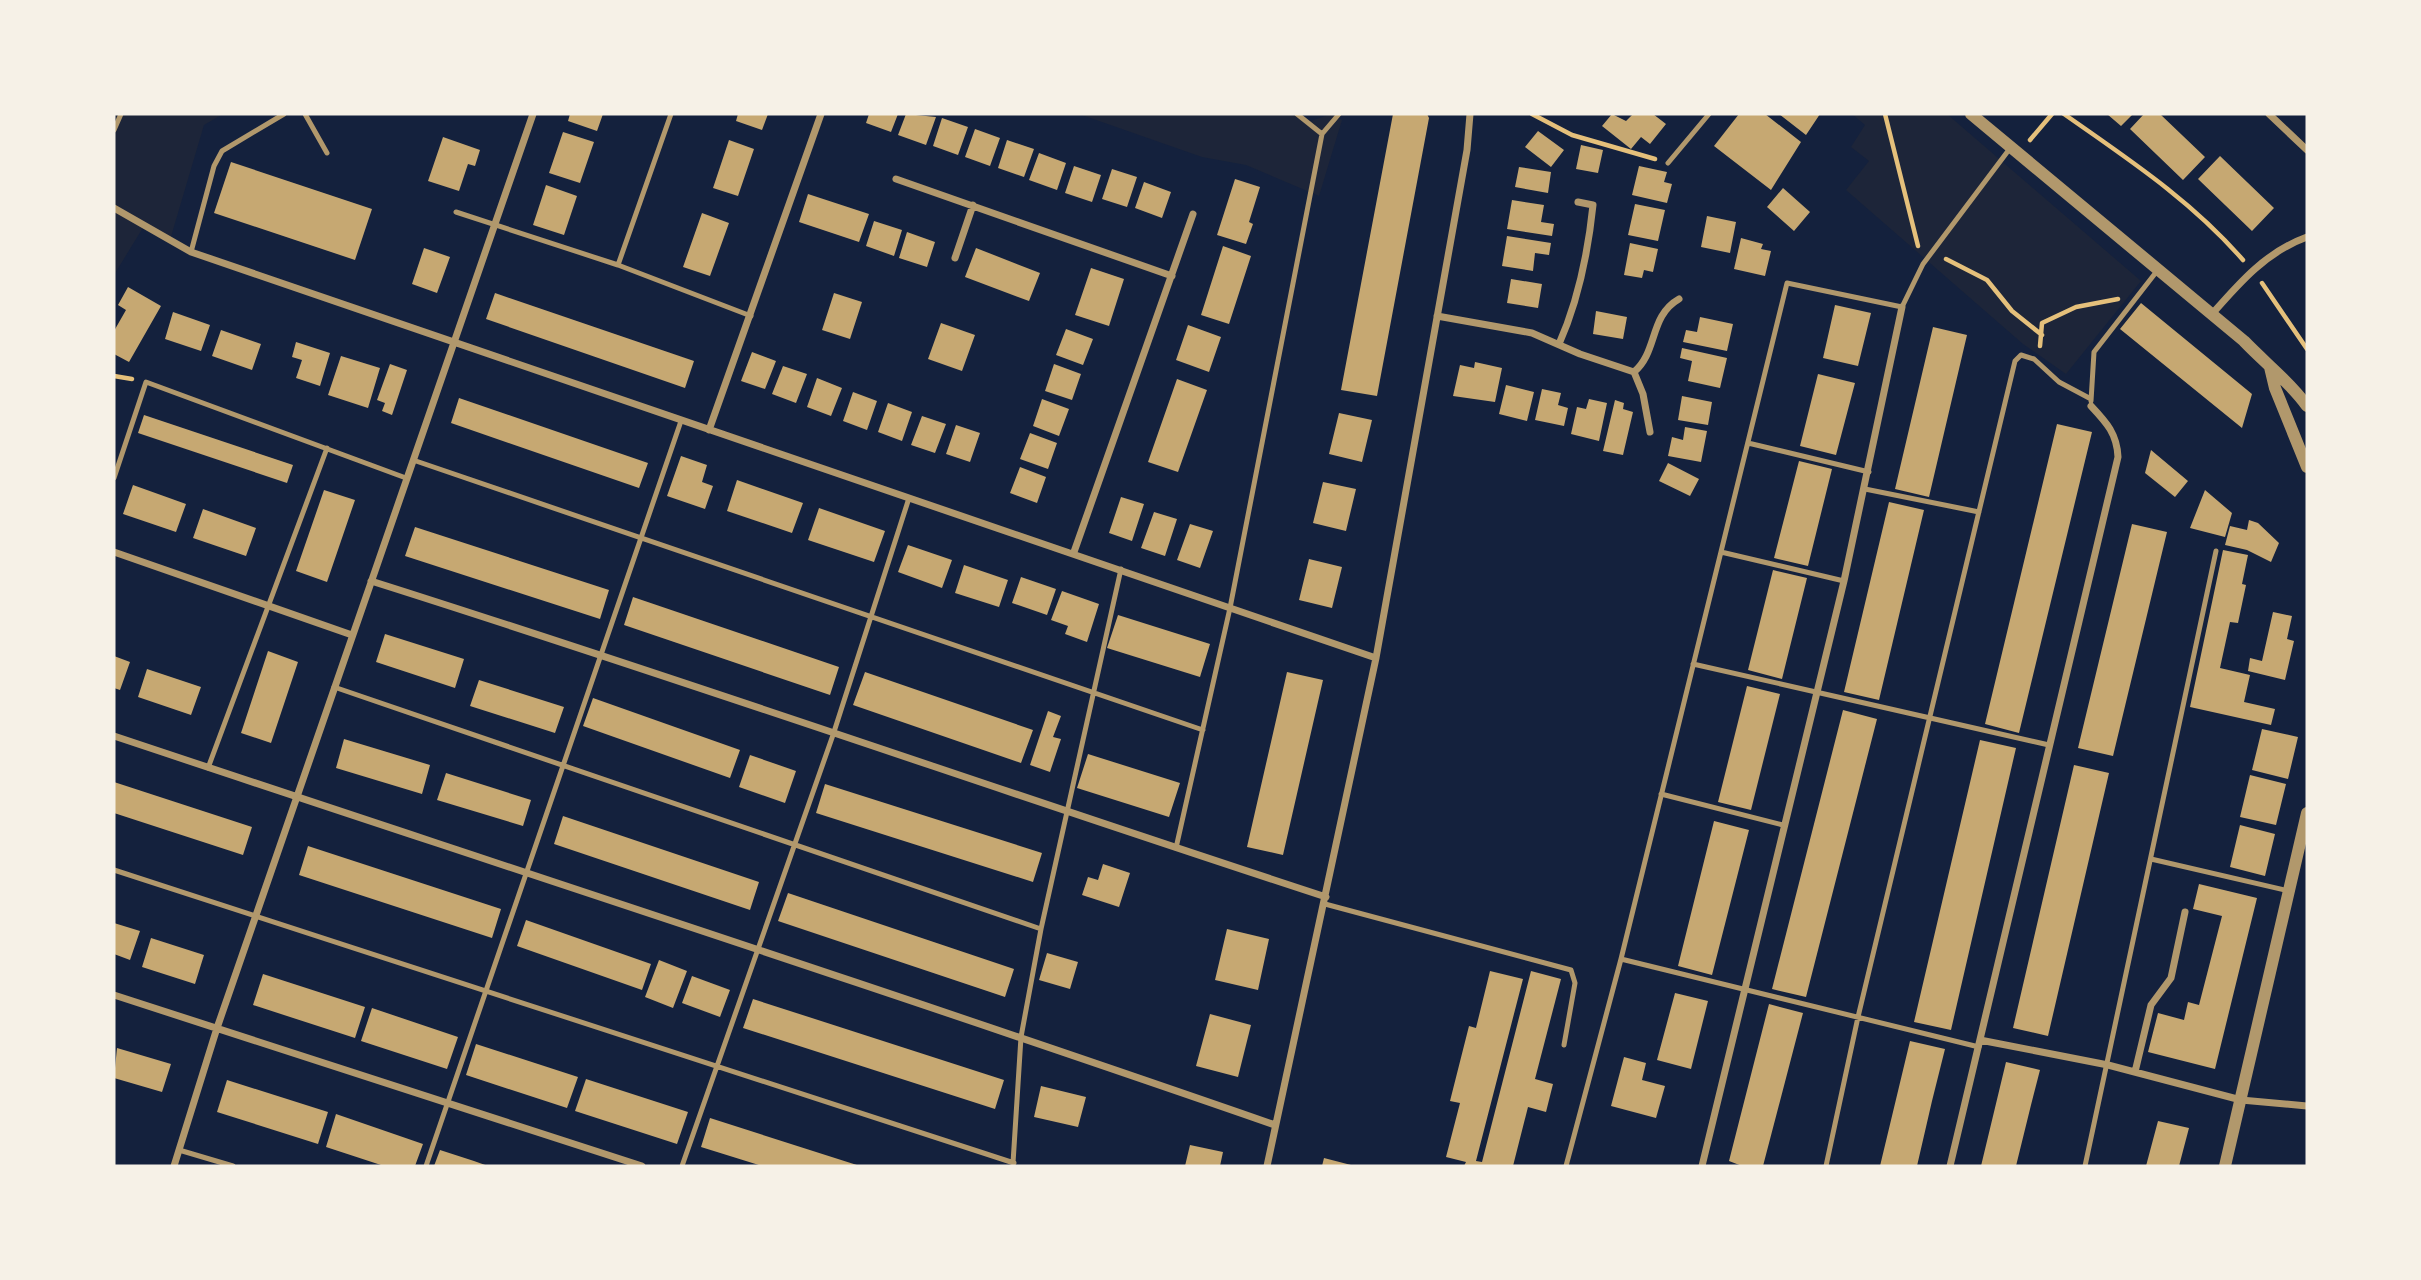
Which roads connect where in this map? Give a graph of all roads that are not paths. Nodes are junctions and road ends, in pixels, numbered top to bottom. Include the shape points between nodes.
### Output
1 (121, 114) edge
2 (284, 114) edge
3 (304, 114) edge
4 (533, 114) edge
5 (671, 114) edge
6 (821, 114) edge
7 (1297, 114) edge
8 (1339, 114) edge
9 (1470, 114) edge
10 (1709, 114) edge
11 (1971, 114) edge
12 (2269, 114) edge
13 (114, 130) edge
14 (1322, 134) junction
15 (2015, 150) junction
16 (2307, 150) edge
17 (327, 153) dead end
18 (1668, 163) road end
19 (896, 179) dead end
20 (1578, 202) dead end
21 (973, 205) junction
22 (114, 208) edge
23 (456, 212) dead end
24 (1193, 214) dead end
25 (494, 225) junction
26 (2307, 237) edge
27 (191, 252) junction
28 (955, 258) dead end
29 (618, 265) junction
30 (2159, 268) junction
31 (1172, 276) junction
32 (1679, 299) dead end
33 (1902, 307) junction
34 (2213, 314) junction
35 (751, 316) junction
36 (1437, 316) junction
37 (454, 342) junction
38 (1559, 344) junction
39 (2270, 367) junction
40 (1634, 372) junction
41 (2091, 403) junction
42 (2307, 406) edge
43 (681, 421) junction
44 (709, 430) junction
45 (1650, 432) dead end
46 (1748, 443) junction
47 (327, 448) junction
48 (413, 460) junction
49 (2307, 467) edge
50 (1869, 472) junction
51 (114, 478) edge
52 (406, 478) junction
53 (1865, 489) junction
54 (909, 498) junction
55 (1979, 512) junction
56 (643, 538) junction
57 (2216, 551) dead end
58 (114, 552) edge
59 (1074, 552) junction
60 (1721, 552) junction
61 (1121, 569) junction
62 (371, 581) junction
63 (1844, 581) junction
64 (267, 606) junction
65 (1230, 608) junction
66 (871, 617) junction
67 (352, 635) junction
68 (602, 654) junction
69 (1376, 658) junction
70 (1693, 664) junction
71 (334, 687) junction
72 (1093, 692) junction
73 (1816, 692) junction
74 (1932, 718) junction
75 (1203, 730) junction
76 (833, 735) junction
77 (114, 736) edge
78 (2049, 745) junction
79 (563, 766) junction
80 (208, 768) junction
81 (1661, 794) junction
82 (296, 799) junction
83 (1066, 813) junction
84 (2307, 813) edge
85 (1783, 825) junction
86 (795, 846) junction
87 (1176, 848) junction
88 (2151, 859) junction
89 (114, 870) edge
90 (528, 872) junction
91 (2289, 891) junction
92 (1326, 901) junction
93 (2185, 912) dead end
94 (256, 915) junction
95 (1041, 929) junction
96 (758, 951) junction
97 (1621, 959) junction
98 (487, 990) junction
99 (1746, 990) junction
100 (114, 995) edge
101 (1858, 1017) junction
102 (217, 1028) junction
103 (1021, 1037) junction
104 (1979, 1044) junction
105 (1564, 1045) dead end
106 (717, 1065) junction
107 (2108, 1065) junction
108 (2135, 1072) junction
109 (2241, 1100) junction
110 (448, 1103) junction
111 (2307, 1107) edge
112 (1275, 1125) junction
113 (179, 1150) junction
114 (1013, 1165) edge
115 (174, 1166) edge
116 (233, 1166) edge
117 (426, 1166) edge
118 (642, 1166) edge
119 (682, 1166) edge
120 (1267, 1166) edge
121 (1566, 1166) edge
122 (1702, 1166) edge
123 (1826, 1166) edge
124 (1950, 1166) edge
125 (2085, 1166) edge
126 (2225, 1166) edge

1 - 13 lane
2 - 27 lane via 222,150
3 - 17 lane
4 - 25 street
5 - 29 lane
6 - 35 street
7 - 14 lane
8 - 14 lane
9 - 36 street
10 - 18 lane
11 - 15 street
12 - 16 street
14 - 65 lane
15 - 30 street
15 - 33 lane via 1931,252
19 - 21 street
20 - 38 street via 1593,205 1589,238 1575,302
21 - 28 street
21 - 31 street
22 - 27 street
23 - 25 lane
24 - 31 street
25 - 29 lane
25 - 37 street
26 - 34 street via 2290,243 2252,270
27 - 37 street
29 - 35 lane
30 - 34 street
30 - 41 lane via 2094,352
31 - 59 street
32 - 40 street via 1662,312
33 - 46 lane via 1787,283
33 - 50 street
34 - 39 street
35 - 44 street
36 - 38 street via 1532,333
36 - 69 street
37 - 43 street
37 - 48 street
38 - 40 street
39 - 42 street via 2288,380
39 - 49 street via 2274,388
40 - 45 street
41 - 55 lane via 2034,359 2021,355 2015,361
41 - 78 street via 2111,427 2118,457
43 - 44 street
43 - 56 lane
44 - 54 street
46 - 50 lane
46 - 60 lane
47 - 51 lane via 146,382
47 - 52 lane
47 - 64 lane
48 - 52 street
48 - 56 lane
50 - 53 street
52 - 62 street
53 - 55 lane
53 - 63 street
54 - 59 street
54 - 66 lane
55 - 74 lane
56 - 66 lane
56 - 68 lane
57 - 88 lane
58 - 64 street
59 - 61 street
60 - 63 lane
60 - 70 lane
61 - 65 street
61 - 72 lane
62 - 67 street
62 - 68 street
63 - 73 street
64 - 67 street
64 - 80 lane
65 - 69 street
65 - 75 lane
66 - 72 lane
66 - 76 lane
67 - 71 street
68 - 76 street
68 - 79 lane
69 - 92 street
70 - 73 lane
70 - 81 lane
71 - 79 lane
71 - 82 street
72 - 75 lane
72 - 83 lane
73 - 74 lane
73 - 85 street
74 - 78 lane
74 - 101 lane
75 - 87 lane
76 - 83 street
76 - 86 lane
77 - 80 street
78 - 104 street
79 - 86 lane
79 - 90 lane
80 - 82 street
81 - 85 lane
81 - 97 lane
82 - 90 street
82 - 94 street
83 - 87 street
83 - 95 lane
84 - 91 street
85 - 99 street
86 - 95 lane
86 - 96 lane
87 - 92 street
88 - 91 lane
88 - 107 lane
89 - 94 lane
90 - 96 street
90 - 98 lane
91 - 109 street
92 - 105 lane via 1571,970 1575,983
92 - 112 street
93 - 108 street via 2171,978 2151,1005
94 - 98 lane
94 - 102 street
95 - 103 lane
96 - 103 street
96 - 106 lane
97 - 99 lane
97 - 121 lane
98 - 106 lane
98 - 110 lane
99 - 101 lane
99 - 122 street
100 - 102 street
101 - 104 lane
101 - 123 lane
102 - 110 street
102 - 113 street
103 - 112 street
103 - 114 lane
104 - 107 street
104 - 124 street
106 - 114 lane
106 - 119 lane
107 - 108 street
107 - 125 lane
108 - 109 street
109 - 111 street
109 - 126 street
110 - 117 lane
110 - 118 street
112 - 120 street
113 - 115 street
113 - 116 lane

